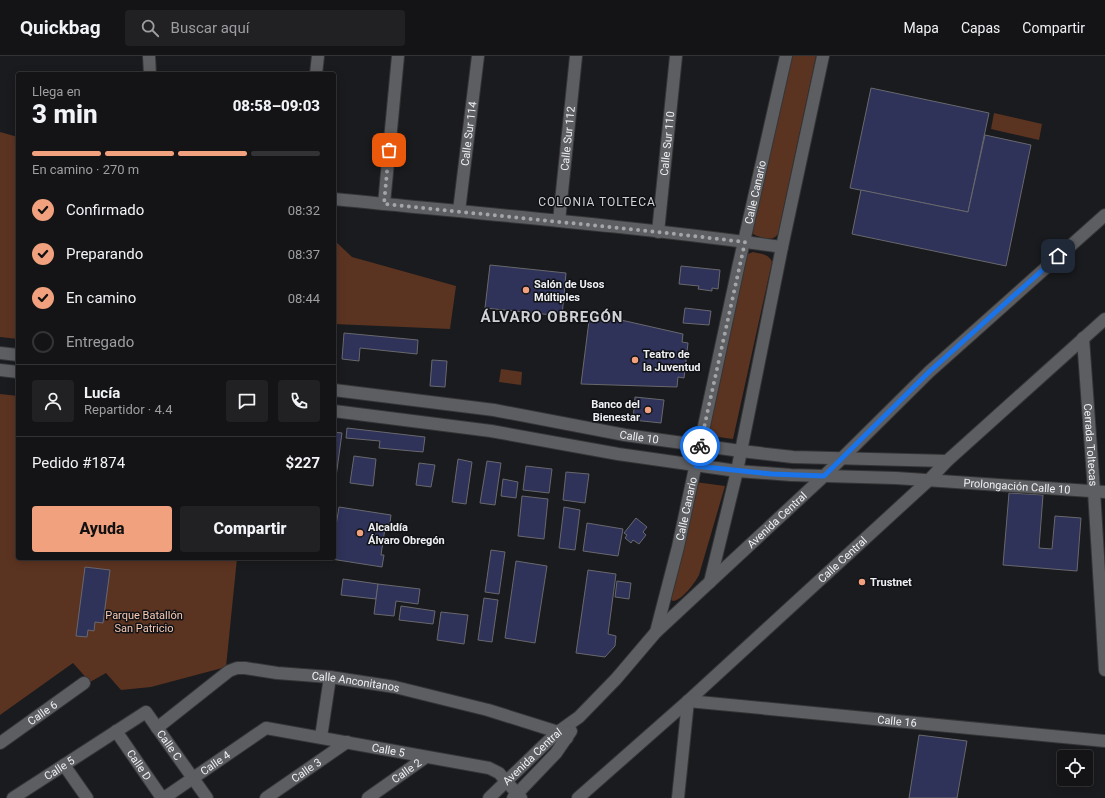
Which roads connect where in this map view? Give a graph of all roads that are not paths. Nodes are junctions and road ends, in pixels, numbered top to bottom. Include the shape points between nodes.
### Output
1 (149, 56) edge
2 (318, 56) edge
3 (398, 56) edge
4 (478, 56) edge
5 (576, 56) edge
6 (676, 56) edge
7 (786, 56) edge
8 (823, 56) edge
9 (150, 72) edge
10 (316, 72) edge
11 (336, 199) edge
12 (384, 204) junction
13 (459, 211) junction
14 (1105, 215) edge
15 (559, 221) junction
16 (658, 232) junction
17 (745, 242) junction
18 (782, 247) junction
19 (1105, 319) edge
20 (1083, 338) junction
21 (0, 353) edge
22 (16, 355) edge
23 (0, 370) edge
24 (16, 372) edge
25 (336, 390) edge
26 (336, 411) edge
27 (700, 446) junction
28 (741, 451) junction
29 (841, 458) junction
30 (947, 461) junction
31 (696, 466) junction
32 (737, 471) junction
33 (824, 476) junction
34 (896, 478) junction
35 (929, 480) junction
36 (1100, 492) edge
37 (904, 504) junction
38 (710, 582) junction
39 (656, 632) junction
40 (1105, 670) edge
41 (330, 677) junction
42 (84, 683) dead end
43 (688, 701) junction
44 (146, 712) joint
45 (157, 728) junction
46 (266, 728) joint
47 (116, 731) junction
48 (563, 735) junction
49 (321, 737) junction
50 (1105, 741) edge
51 (347, 742) junction
52 (0, 743) edge
53 (426, 758) junction
54 (64, 765) junction
55 (193, 778) junction
56 (507, 781) junction
57 (16, 797) edge
58 (517, 797) edge
59 (87, 798) edge
60 (163, 798) edge
61 (207, 798) edge
62 (266, 798) edge
63 (368, 798) edge
64 (489, 798) edge
65 (578, 798) edge
66 (678, 798) edge

1 - 9 street
2 - 10 street
3 - 12 street
4 - 13 street, Calle Sur 114
5 - 15 street, Calle Sur 112
6 - 16 street, Calle Sur 110
7 - 17 street, Calle Canario
8 - 18 street
11 - 12 street
12 - 13 street
13 - 15 street
14 - 29 street, Avenida Central via 929,372
15 - 16 street
16 - 17 street
17 - 18 street
17 - 27 street, Calle Canario
18 - 28 street
19 - 20 street, Calle Central
20 - 30 street, Calle Central
20 - 36 street, Cerrada Toltecas
21 - 22 street
23 - 24 street
25 - 27 street, Calle 10 via 494,410 625,435
26 - 31 street, Calle 10 via 491,431
27 - 28 street, Calle 10
27 - 31 street, Calle Canario
28 - 29 street, Calle 10 via 793,457
28 - 32 street
29 - 30 street, Calle 10
29 - 33 street, Avenida Central
30 - 35 street, Calle Central
31 - 32 street, Calle 10
31 - 39 street, Calle Canario
32 - 33 street, Calle 10
32 - 38 street
33 - 34 street, Calle 10
33 - 38 street, Avenida Central
34 - 35 street, Calle 10
34 - 37 street via 906,489
35 - 36 street, Prolongación Calle 10
35 - 37 street, Calle Central
36 - 40 street, Cerrada Toltecas
37 - 43 street, Calle Central
38 - 39 street, Avenida Central
39 - 48 street, Avenida Central
41 - 45 street, Calle Anconitanos via 237,668 229,671
41 - 48 street, Calle Anconitanos via 395,687 488,710
41 - 49 street
42 - 52 street, Calle 6
43 - 50 street, Calle 16
43 - 65 street, Calle Central
43 - 66 street
44 - 45 street, Calle C
44 - 47 street, Calle 5
45 - 55 street, Calle C
46 - 49 street, Calle 5
46 - 55 street, Calle 4
47 - 54 street, Calle 5
47 - 60 street, Calle D
48 - 56 street, Avenida Central
48 - 58 street, Avenida Central via 556,753
49 - 51 street, Calle 5
51 - 53 street, Calle 5
51 - 62 street, Calle 3
53 - 56 street, Calle 5 via 489,768 500,773
53 - 63 street, Calle 2
54 - 57 street, Calle 5
54 - 59 street
55 - 60 street, Calle 4
55 - 61 street, Calle C
56 - 58 street, Calle 5
56 - 64 street, Avenida Central

